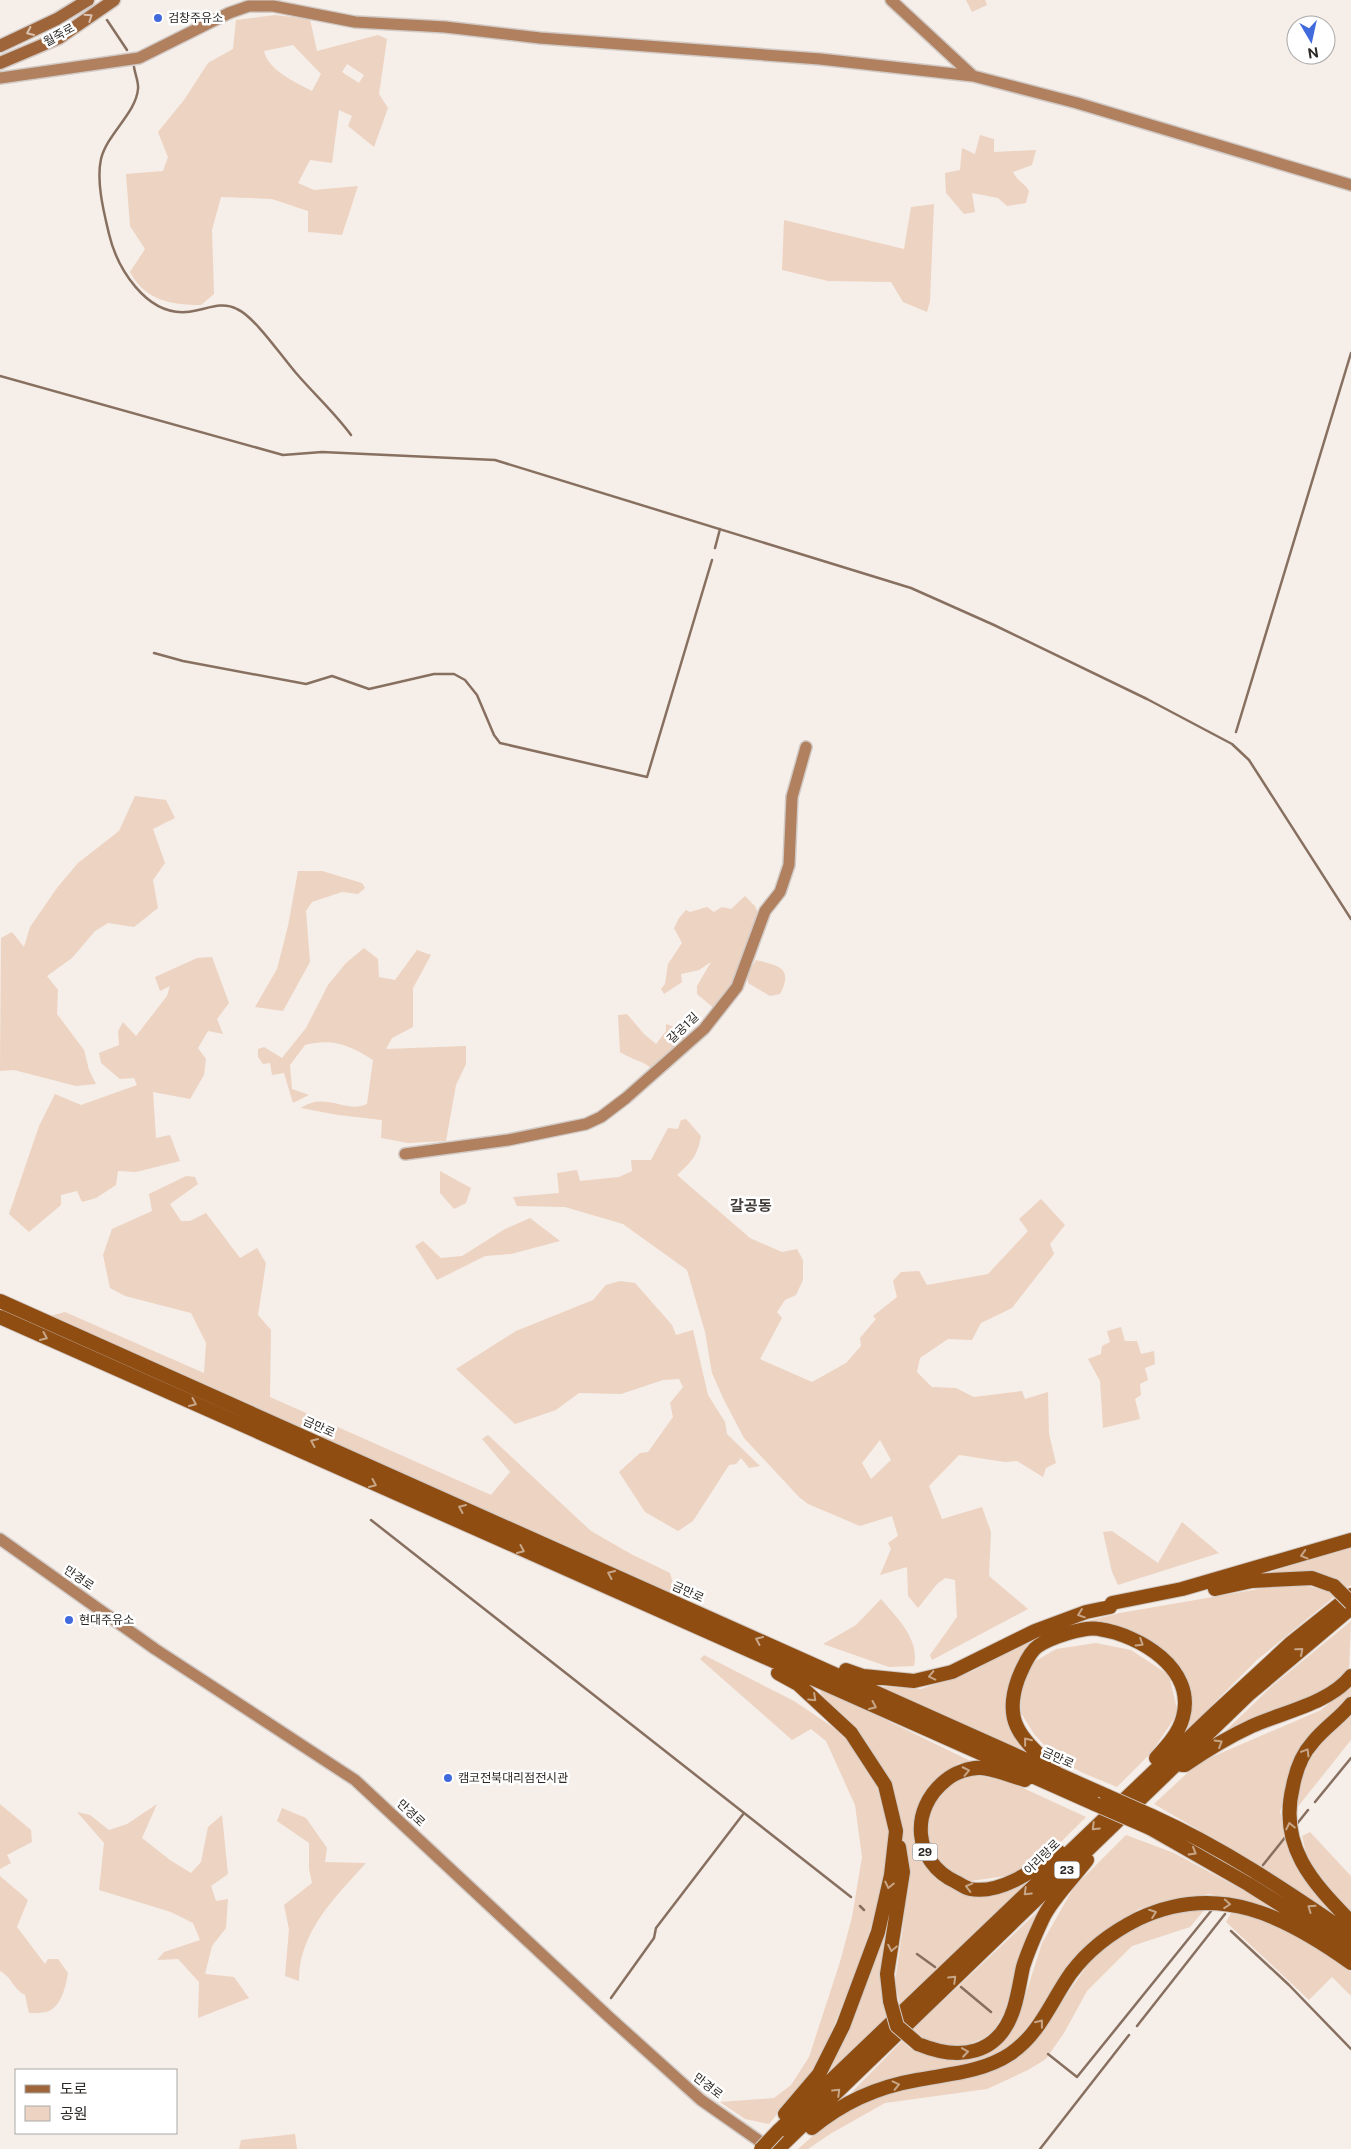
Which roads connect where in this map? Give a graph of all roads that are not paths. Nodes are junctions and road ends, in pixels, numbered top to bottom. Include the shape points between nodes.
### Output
1 (88, 0) edge
2 (114, 0) edge
3 (891, 0) edge
4 (2, 43) edge
5 (0, 63) edge
6 (973, 76) junction
7 (2, 79) edge
8 (1351, 185) edge
9 (806, 746) dead end
10 (405, 1154) dead end
11 (0, 1301) edge
12 (0, 1317) edge
13 (0, 1539) edge
14 (1351, 1540) edge
15 (1351, 1595) edge
16 (1351, 1603) edge
17 (1110, 1607) junction
18 (1351, 1608) edge
19 (748, 1651) junction
20 (804, 1660) junction
21 (1351, 1676) edge
22 (1351, 1704) edge
23 (1176, 1764) junction
24 (1153, 1772) junction
25 (1035, 1776) junction
26 (1062, 1776) junction
27 (1101, 1800) junction
28 (1151, 1822) junction
29 (896, 1831) junction
30 (1080, 1849) junction
31 (1351, 1922) edge
32 (1351, 1935) edge
33 (1351, 1949) edge
34 (1351, 1963) edge
35 (785, 2133) junction
36 (761, 2149) edge
37 (771, 2149) edge
38 (778, 2149) edge

1 -> 4 main road, 월죽로 via 57,19
5 -> 2 main road, 월죽로 via 59,38
3 - 6 street
6 - 7 street via 820,59 355,22 273,6 249,6 139,58
6 - 8 street via 1077,103
9 - 10 street, 갈공1길 via 792,797 789,865 780,892 765,911 736,987 704,1030 626,1098 586,1124 503,1141
20 -> 11 highway, 금만로
12 -> 19 highway, 금만로
13 - 37 street, 만경로 via 155,1649 355,1780 701,2100
14 -> 17 highway via 1182,1590 1112,1603
15 - 24 highway, 아리랑로 / 23 via 1291,1643
16 - 17 highway, bridge via 1334,1586 1312,1578 1252,1581
17 -> 20 highway via 1086,1612 1035,1631 952,1672 914,1681 863,1676 807,1655
23 -> 18 highway, 아리랑로 / 23 via 1248,1695
19 -> 25 highway, 금만로
19 -> 29 highway via 747,1656 798,1684 851,1733 885,1785
20 - 26 highway, 금만로
23 -> 21 highway via 1185,1765 1220,1742 1253,1726 1336,1692
31 -> 22 highway via 1312,1880 1297,1853 1288,1819 1296,1771 1312,1742
23 - 30 highway, 아리랑로 / 23
26 -> 24 highway via 1028,1743 1013,1721 1012,1696 1022,1669 1036,1647 1064,1634 1098,1628 1130,1637 1162,1657 1179,1676 1185,1696 1183,1717 1173,1739 1153,1761
24 -> 30 highway, 아리랑로 / 23
25 - 27 highway, 금만로 / 29
30 -> 25 highway, 29 via 1065,1847 1037,1868 1004,1885 987,1889 969,1889 943,1876 928,1858 922,1843 924,1804 948,1778 980,1768 1030,1781
26 - 27 highway, 금만로
27 - 28 highway, 금만로, bridge
32 -> 28 highway, 금만로 via 1268,1878 1196,1836
28 -> 33 highway, 금만로
29 -> 30 highway, bridge via 904,1872 887,1974 890,2001 897,2026 918,2044 944,2054 973,2052 989,2045 1004,2028 1014,2009 1024,1965 1044,1915 1088,1859
29 -> 35 highway via 891,1875 878,1932 843,2026 819,2074 778,2122
30 - 35 highway, 아리랑로 / 23
35 -> 34 highway via 799,2138 825,2117 860,2096 892,2085 974,2070 1010,2054 1043,2020 1071,1973 1103,1940 1149,1914 1175,1906 1202,1902 1252,1909 1314,1936
35 - 36 highway, 아리랑로 / 23, bridge
35 - 38 highway, 아리랑로 / 23

